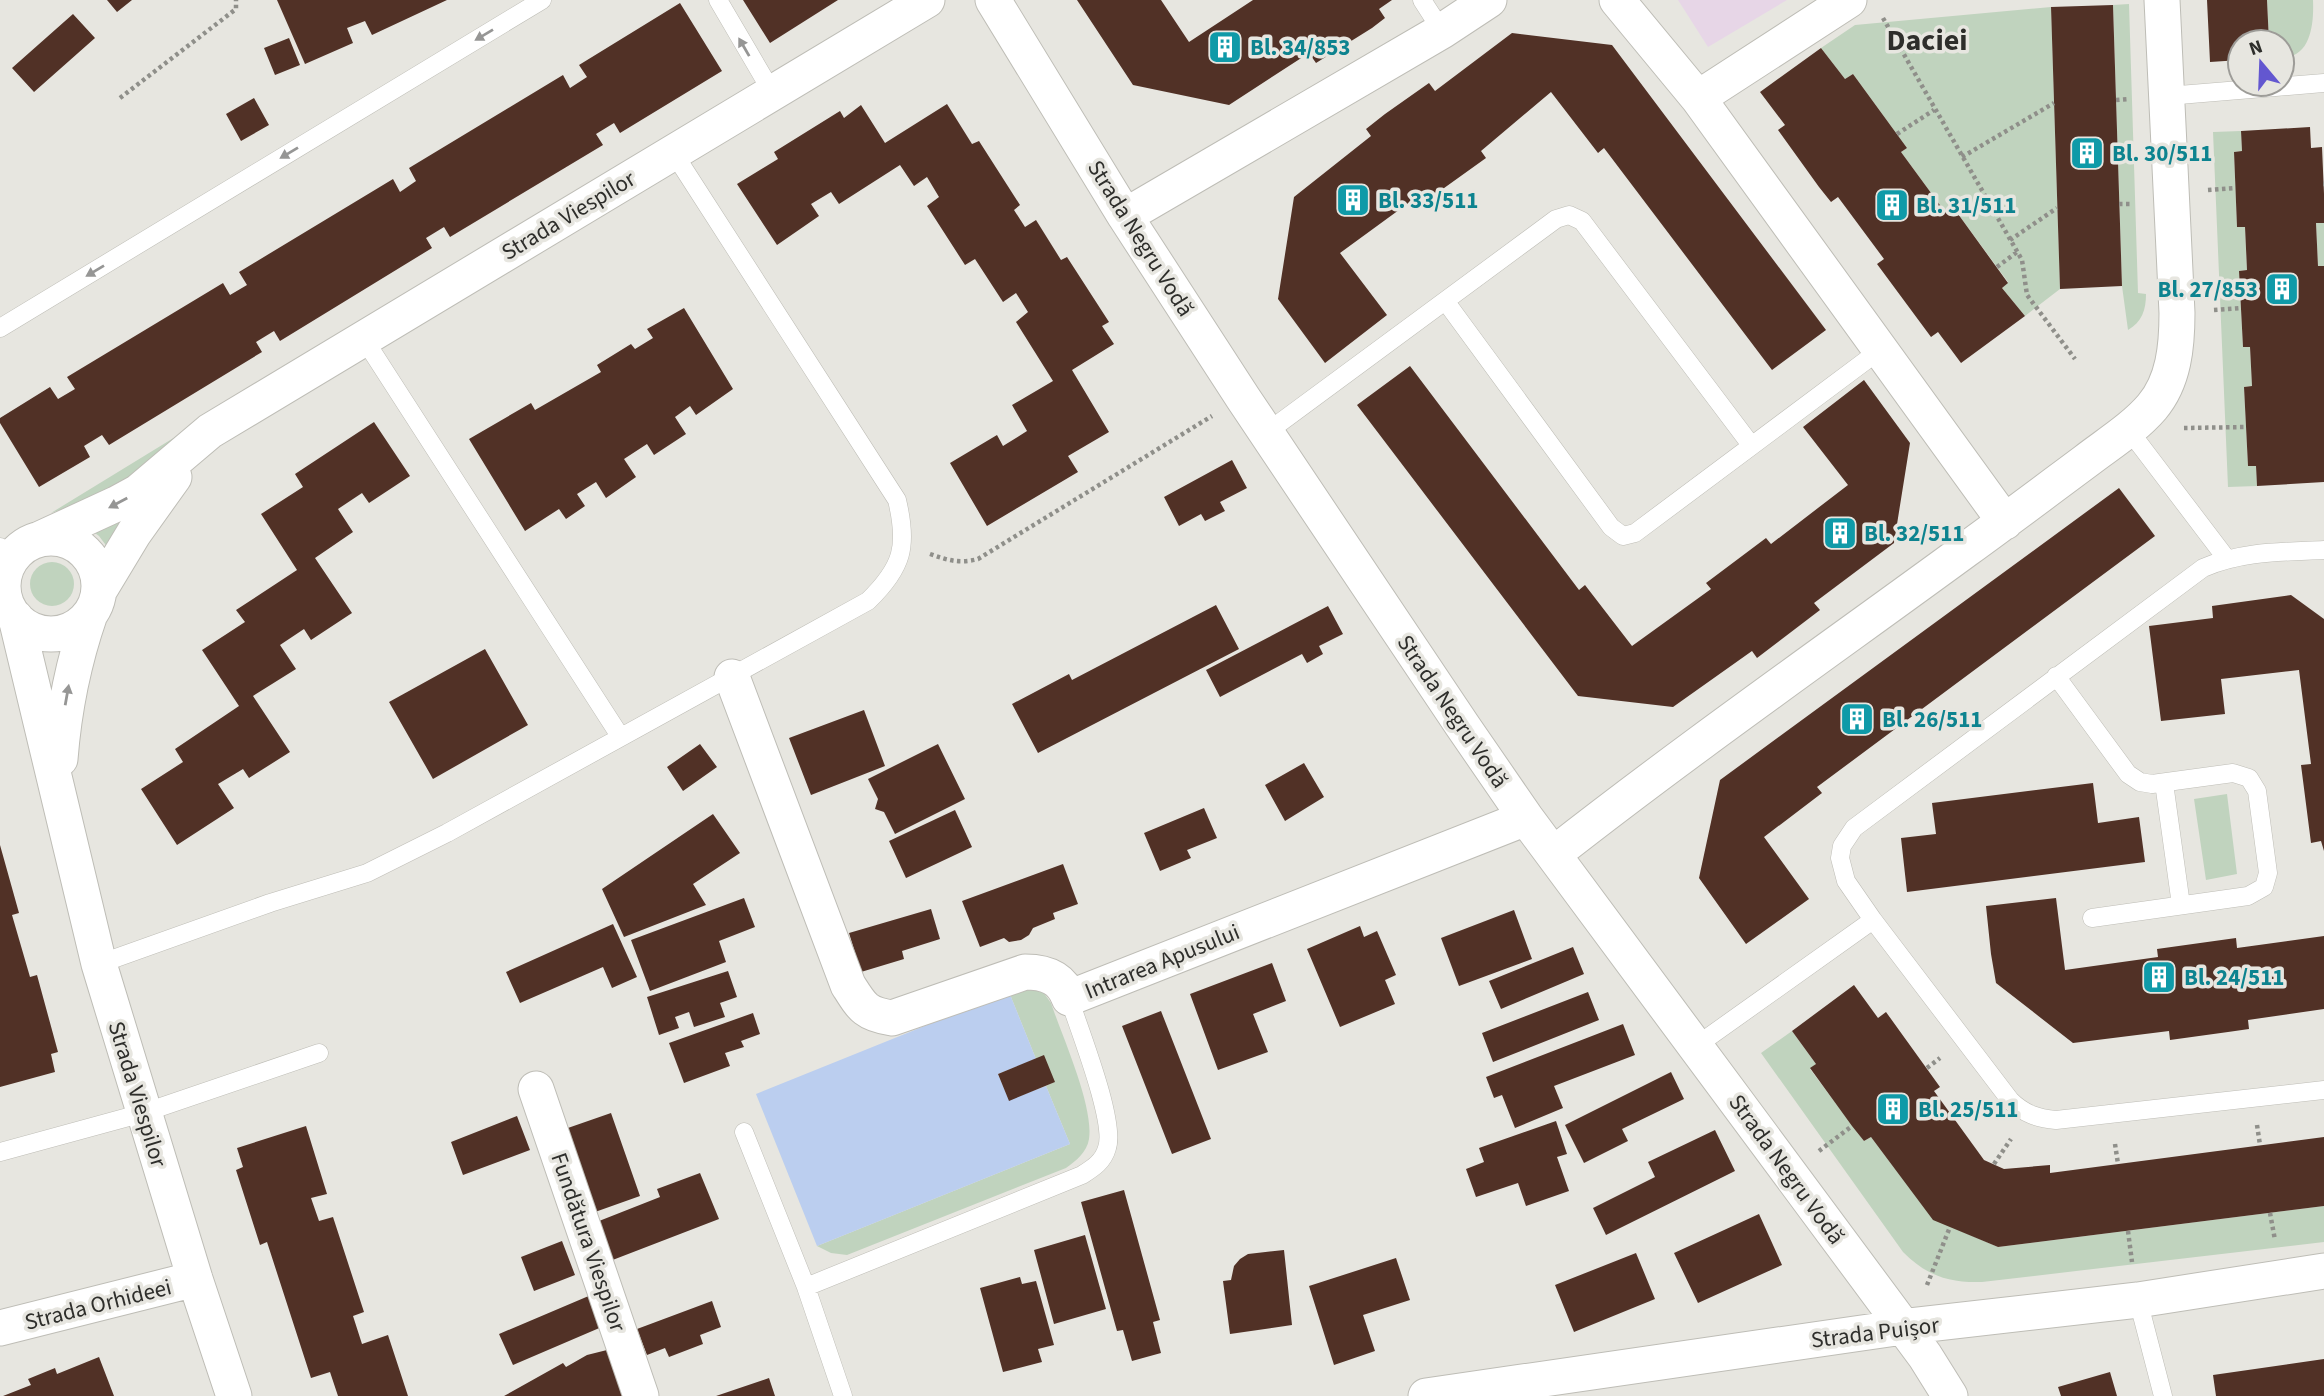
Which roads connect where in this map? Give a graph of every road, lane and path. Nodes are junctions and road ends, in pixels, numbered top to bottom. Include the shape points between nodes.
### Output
1 (236, 0) edge
2 (542, 0) edge
3 (718, 0) edge
4 (927, 0) edge
5 (993, 0) edge
6 (1422, 0) edge
7 (1489, 0) edge
8 (1617, 0) edge
9 (2162, 0) edge
10 (1865, 6) edge
11 (1442, 31) junction
12 (2324, 83) edge
13 (772, 92) junction
14 (2167, 96) junction
15 (1698, 97) junction
16 (120, 98) dead end
17 (2054, 103) dead end
18 (1934, 110) junction
19 (1897, 134) dead end
20 (673, 152) junction
21 (1962, 157) junction
22 (2057, 208) dead end
23 (1125, 216) junction
24 (2010, 240) junction
25 (2017, 252) junction
26 (1997, 267) dead end
27 (1446, 302) junction
28 (0, 328) edge
29 (364, 339) junction
30 (1880, 350) junction
31 (2074, 359) dead end
32 (1243, 398) junction
33 (2128, 429) junction
34 (210, 430) junction
35 (1266, 433) junction
36 (1751, 445) junction
37 (2005, 522) junction
38 (2324, 551) edge
39 (929, 553) dead end
40 (2226, 558) junction
41 (11, 560) edge
42 (94, 602) junction
43 (16, 618) junction
44 (2056, 676) junction
45 (732, 677) junction
46 (620, 736) junction
47 (2164, 783) junction
48 (58, 787) junction
49 (1526, 818) junction
50 (1555, 853) junction
51 (2180, 905) junction
52 (2092, 918) dead end
53 (1873, 920) junction
54 (99, 964) junction
55 (1069, 998) junction
56 (1696, 1046) junction
57 (318, 1053) dead end
58 (536, 1089) dead end
59 (2324, 1090) edge
60 (144, 1113) junction
61 (744, 1132) dead end
62 (0, 1152) edge
63 (1950, 1227) dead end
64 (2324, 1271) edge
65 (195, 1279) junction
66 (806, 1287) junction
67 (2138, 1300) junction
68 (1906, 1327) junction
69 (0, 1328) edge
70 (234, 1396) edge
71 (641, 1396) edge
72 (843, 1396) edge
73 (1426, 1396) edge
74 (1950, 1396) edge
75 (2163, 1396) edge

1 - 16 path via 236,9
2 -> 28 lane
13 -> 3 lane
4 - 13 street, Strada Viespilor
5 - 23 street, Strada Negru Vodă
6 - 11 lane
7 - 11 street
8 - 15 street
9 - 14 street
10 - 15 street
10 - 18 path
11 - 23 street
12 - 14 lane
13 - 20 street, Strada Viespilor
14 - 33 street via 2177,337 2166,388
15 - 30 street
17 - 21 path
18 - 19 path
18 - 21 path
20 - 29 street, Strada Viespilor
20 - 45 lane via 879,469 897,499 904,528 897,564 868,601
21 - 24 path
22 - 24 path
23 - 32 street, Strada Negru Vodă
24 - 25 path
25 - 26 path
25 - 31 path via 2027,295
27 - 35 lane
27 - 36 lane via 1556,219 1569,215 1582,221
27 - 36 lane via 1611,527 1623,536 1635,533
29 - 34 street, Strada Viespilor
29 - 46 lane
30 - 36 lane
30 - 37 street
32 - 35 street, Strada Negru Vodă
32 - 39 path via 978,559 954,562
33 - 37 street
33 - 40 lane
34 -> 41 street, Strada Viespilor via 138,492
34 - 42 street, Strada Viespilor via 134,533
35 - 49 street, Strada Negru Vodă
37 - 50 street
38 - 40 lane
40 - 44 lane via 2203,568
41 - 42 street via 65,539 86,552 98,575
41 - 43 street via 6,605
42 - 43 street via 84,621 54,634 29,629
48 -> 42 street, Strada Viespilor via 67,693
43 - 48 street, Strada Viespilor
44 - 47 lane via 2128,774 2140,782
44 - 53 lane via 1847,836 1842,846 1842,871
45 - 46 lane
45 - 55 street, Intrarea Apusului via 848,985 859,1003 874,1015 892,1018 1025,972 1059,981
46 - 54 lane via 367,873
47 - 51 lane
47 - 51 lane via 2233,773 2249,778 2257,792 2266,859 2268,880 2257,893
48 - 54 street, Strada Viespilor
49 - 50 street, Strada Negru Vodă
49 - 55 street, Intrarea Apusului
50 - 56 street, Strada Negru Vodă
51 - 52 lane
53 - 56 lane
53 - 59 lane via 2010,1100 2040,1119
54 - 60 street, Strada Viespilor
55 - 66 lane via 1108,1119 1103,1159 1082,1175
56 - 68 street, Strada Negru Vodă
57 - 60 lane
58 - 71 street, Fundătura Viespilor
60 - 62 lane
60 - 65 street, Strada Viespilor
61 - 66 lane
63 - 68 path
64 - 67 street, Strada Puișor
65 - 69 street, Strada Orhideei
65 - 70 street, Strada Viespilor
66 - 72 lane
67 - 68 street, Strada Puișor
67 - 75 lane
68 - 73 street, Strada Puișor
68 - 74 street, Strada Negru Vodă

